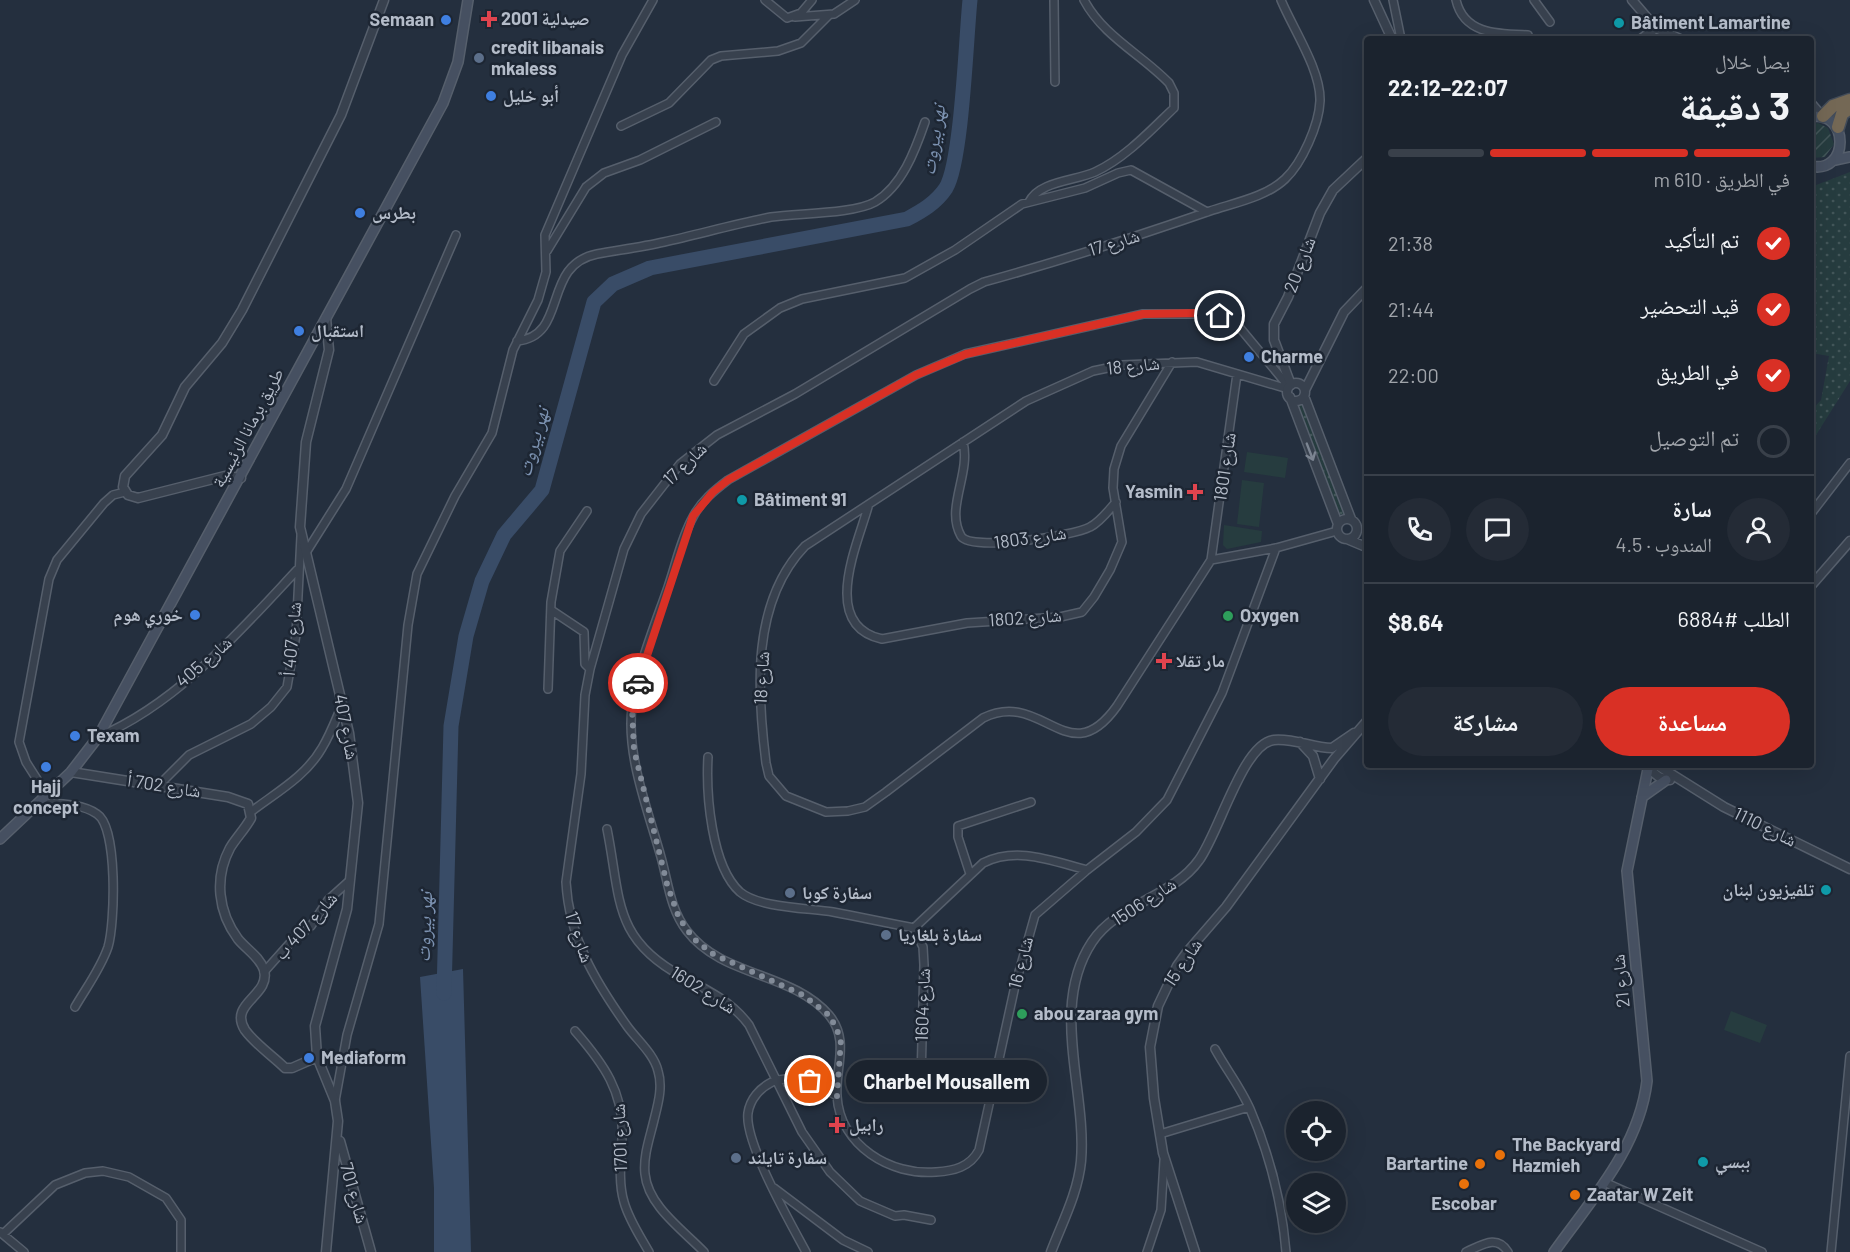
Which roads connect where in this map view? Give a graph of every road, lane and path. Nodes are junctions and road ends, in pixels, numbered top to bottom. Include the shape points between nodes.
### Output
1 (384, 0) edge
2 (468, 0) edge
3 (653, 0) edge
4 (765, 0) edge
5 (812, 0) edge
6 (855, 0) edge
7 (1054, 0) edge
8 (1084, 0) edge
9 (1281, 0) edge
10 (1374, 0) edge
11 (1393, 0) edge
12 (1456, 0) edge
13 (1534, 0) edge
14 (1632, 0) edge
15 (829, 15) junction
16 (795, 17) junction
17 (1550, 22) dead end
18 (1656, 28) junction
19 (1528, 35) dead end
20 (1391, 36) edge
21 (1400, 36) edge
22 (1645, 36) edge
23 (1673, 36) edge
24 (1055, 82) dead end
25 (1850, 100) edge
26 (1850, 108) edge
27 (1818, 116) edge
28 (716, 122) dead end
29 (925, 122) dead end
30 (621, 126) dead end
31 (1844, 136) edge
32 (1850, 157) edge
33 (1835, 160) junction
34 (1364, 161) edge
35 (1814, 168) edge
36 (1029, 202) junction
37 (1207, 212) junction
38 (456, 236) dead end
39 (547, 251) junction
40 (1364, 291) edge
41 (326, 318) junction
42 (518, 341) junction
43 (1172, 362) junction
44 (1237, 374) junction
45 (714, 381) dead end
46 (1289, 389) junction
47 (1304, 393) junction
48 (963, 442) junction
49 (1850, 463) edge
50 (241, 478) junction
51 (124, 492) junction
52 (1116, 502) junction
53 (868, 507) junction
54 (1814, 510) edge
55 (587, 511) dead end
56 (1351, 519) junction
57 (1337, 528) junction
58 (1358, 528) junction
59 (1364, 534) edge
60 (301, 535) junction
61 (1347, 539) junction
62 (1850, 541) edge
63 (1364, 546) edge
64 (1276, 548) junction
65 (307, 551) junction
66 (1211, 560) junction
67 (297, 570) junction
68 (1814, 582) edge
69 (551, 610) junction
70 (590, 669) junction
71 (549, 689) dead end
72 (342, 705) junction
73 (1364, 724) edge
74 (1354, 734) junction
75 (98, 737) junction
76 (1300, 742) junction
77 (708, 757) dead end
78 (1649, 768) edge
79 (1652, 768) edge
80 (1654, 768) edge
81 (71, 772) junction
82 (1320, 779) junction
83 (1666, 780) junction
84 (1682, 783) junction
85 (159, 785) junction
86 (47, 795) junction
87 (1642, 797) junction
88 (1031, 802) dead end
89 (39, 803) junction
90 (252, 811) junction
91 (607, 829) dead end
92 (0, 839) edge
93 (1850, 868) edge
94 (1087, 870) junction
95 (970, 874) junction
96 (348, 882) junction
97 (914, 928) junction
98 (264, 972) junction
99 (75, 1007) dead end
100 (575, 1031) dead end
101 (1215, 1049) dead end
102 (1850, 1056) edge
103 (317, 1057) junction
104 (778, 1080) junction
105 (940, 1094) dead end
106 (837, 1096) junction
107 (335, 1101) junction
108 (1249, 1107) junction
109 (1160, 1134) junction
110 (338, 1135) junction
111 (1163, 1153) junction
112 (1604, 1182) junction
113 (773, 1187) junction
114 (931, 1220) dead end
115 (1, 1233) edge
116 (24, 1252) edge
117 (181, 1252) edge
118 (326, 1252) edge
119 (371, 1252) edge
120 (649, 1252) edge
121 (704, 1252) edge
122 (806, 1252) edge
123 (868, 1252) edge
124 (1051, 1252) edge
125 (1147, 1252) edge
126 (1195, 1252) edge
127 (1286, 1252) edge
128 (1466, 1252) edge
129 (1508, 1252) edge
130 (1554, 1252) edge
131 (1762, 1252) edge
132 (1831, 1252) edge

1 - 51 street via 341,115 282,234 222,343 186,387 162,435 125,476
2 - 41 main road, طريق برمانا الرئيسية via 458,62 442,103
3 - 39 street via 622,55 553,214 545,235
4 - 16 street via 782,16
5 - 16 street
6 - 15 street
7 - 24 street
8 - 36 street via 1106,30 1169,82 1174,93 1173,108 1110,164 1035,194
9 - 37 street, شارع 17 via 1313,68 1320,102 1315,123 1300,156 1283,180 1250,198
10 - 20 street
11 - 21 street
12 - 19 street via 1465,20 1475,27 1497,34
13 - 17 street
14 - 18 street
15 - 16 street
15 - 30 street via 801,43 778,51 711,60 669,103
18 - 22 street
18 - 23 street
25 - 27 highway
26 - 31 highway via 1842,114
27 - 31 main road
28 - 39 street via 640,160 604,173 586,187
29 - 42 street via 904,171 874,203 773,217 593,254 568,270 557,288 542,331 535,338
31 - 33 main road
32 - 33 main road
33 - 35 main road
34 - 46 street, شارع 20 via 1333,190 1325,204 1274,324 1274,340
36 - 37 street via 1085,189 1131,170
36 - 45 street via 905,278 802,299 771,312 744,334
37 - 70 street, شارع 17 via 984,282 704,444 674,471 629,533
38 - 65 street via 346,489
39 - 42 street via 547,268 538,300
40 - 47 street via 1344,312
41 - 50 main road, طريق برمانا الرئيسية
41 - 60 street, شارع 407 via 327,361 304,455
42 - 107 street via 503,383 492,433 455,496 417,574 408,625 379,924 348,1035
43 - 44 street, شارع 18 via 1197,362
43 - 48 street, شارع 18 via 1122,365 1075,377 1038,394
43 - 52 street, شارع 1802 via 1121,446 1113,478
44 - 46 street, شارع 18
44 - 66 street, شارع 1801
46 - 47 street via 1300,384
46 - 47 street via 1297,400
46 -> 57 street, شارع 20
46 - 106 street via 1240,328 1227,319 1211,314 1143,314 1007,343 957,357 916,375 728,480 693,516 632,708 634,750 645,798 671,901 686,930 725,962 812,1001 835,1023 841,1039
47 - 56 street
48 - 52 street, شارع 1803 via 965,469 956,510 960,535 965,541 1002,543 1083,530 1099,521
48 - 53 street, شارع 18
49 - 54 street
50 - 51 street via 225,476 138,498
50 - 75 main road, طريق برمانا الرئيسية
51 - 86 street via 104,502 57,560 49,579 19,742 26,762
52 - 53 street, شارع 1802 via 1122,542 1082,612 967,623 882,639 872,636 852,619 845,591
53 - 66 street, شارع 18 via 823,533 794,557 783,571 767,612 759,680 760,720 769,776 786,796 826,812 865,807 983,718 1000,710 1022,712 1071,733 1084,734 1100,726 1117,706
55 - 69 street via 560,551
56 - 57 street via 1342,520
56 - 58 street
57 - 61 street via 1341,537
57 - 64 street
58 - 59 street
58 - 61 street via 1356,535
60 - 65 street, شارع 407
60 - 67 street, شارع 407 أ
61 - 63 street
62 - 68 street
64 - 66 street
64 - 94 street, شارع 16 via 1222,693 1177,784 1161,808 1137,832
65 - 72 street, شارع 407
67 - 75 street, شارع 405 via 194,672 132,721
67 - 85 street, شارع 407 أ via 296,634 287,687 251,723 189,755
69 - 70 street via 584,632 585,664
69 - 71 street
70 - 121 street, شارع 17 via 566,882 569,914 587,965 658,1069 660,1090 645,1173 650,1191
72 - 90 street via 323,747 308,766
72 - 96 street, شارع 407 via 358,803
73 - 74 street, شارع 15
74 - 76 street, شارع 1506 via 1332,748
74 - 82 street, شارع 15
75 - 81 main road, طريق برمانا الرئيسية
76 - 82 street via 1313,756
76 - 124 street, شارع 1506 via 1275,740 1254,751 1199,861 1183,877 1113,921 1091,943 1076,978 1070,1016 1082,1120 1081,1162 1078,1182
77 - 97 street via 706,792 710,816 724,866 739,891 778,905
78 - 87 main road, شارع 21
79 - 83 street
80 - 84 street
81 - 85 street, شارع 702 أ
81 - 86 main road, طريق برمانا الرئيسية
82 - 109 street, شارع 15 via 1226,907 1187,952 1161,998 1150,1047
83 - 84 street
83 - 87 main road
84 - 93 street, شارع 1110
85 - 90 street, شارع 702 أ via 242,800
86 - 89 main road, طريق برمانا الرئيسية
87 - 112 main road, شارع 21 via 1627,871 1647,1081 1637,1125
88 - 95 street via 958,825
89 - 92 main road, طريق برمانا الرئيسية
89 - 99 street via 92,811 104,820 110,833 110,939
90 - 98 street via 223,865 221,896 232,930
91 - 104 street, شارع 1602 via 615,888 630,931 646,952 665,967 737,1009
94 - 95 street via 1019,853 996,857
94 - 106 street, شارع 16 via 1041,908 1032,921 975,1158 954,1170 924,1173 881,1162 846,1127
95 - 97 street
96 - 98 street, شارع 407 ب
96 - 103 street, شارع 407 via 345,916 315,1026
97 - 105 street, شارع 1604 via 924,965 921,1079 926,1090
98 - 103 street via 260,989 242,1009 244,1027 285,1068
100 - 120 street, شارع 1701 via 618,1092 624,1204
101 - 108 street
102 - 132 street
103 - 107 street, شارع 407
104 - 106 street via 810,1081
104 - 113 street via 761,1088 748,1111 749,1128
104 - 114 street, شارع 1602 via 812,1150 860,1201 895,1216
107 - 110 street, شارع 407
108 - 109 street
108 - 127 street via 1268,1160
109 - 111 street, شارع 15
110 - 118 street
110 - 119 street, شارع 701
111 - 125 street via 1161,1210
111 - 126 street, شارع 15
112 - 130 main road, شارع 21
112 - 131 street
113 - 122 street
113 - 123 street via 843,1240
115 - 116 street
115 - 117 street via 55,1185 85,1173 103,1171 136,1180 171,1203 181,1220
128 - 129 street via 1495,1241

